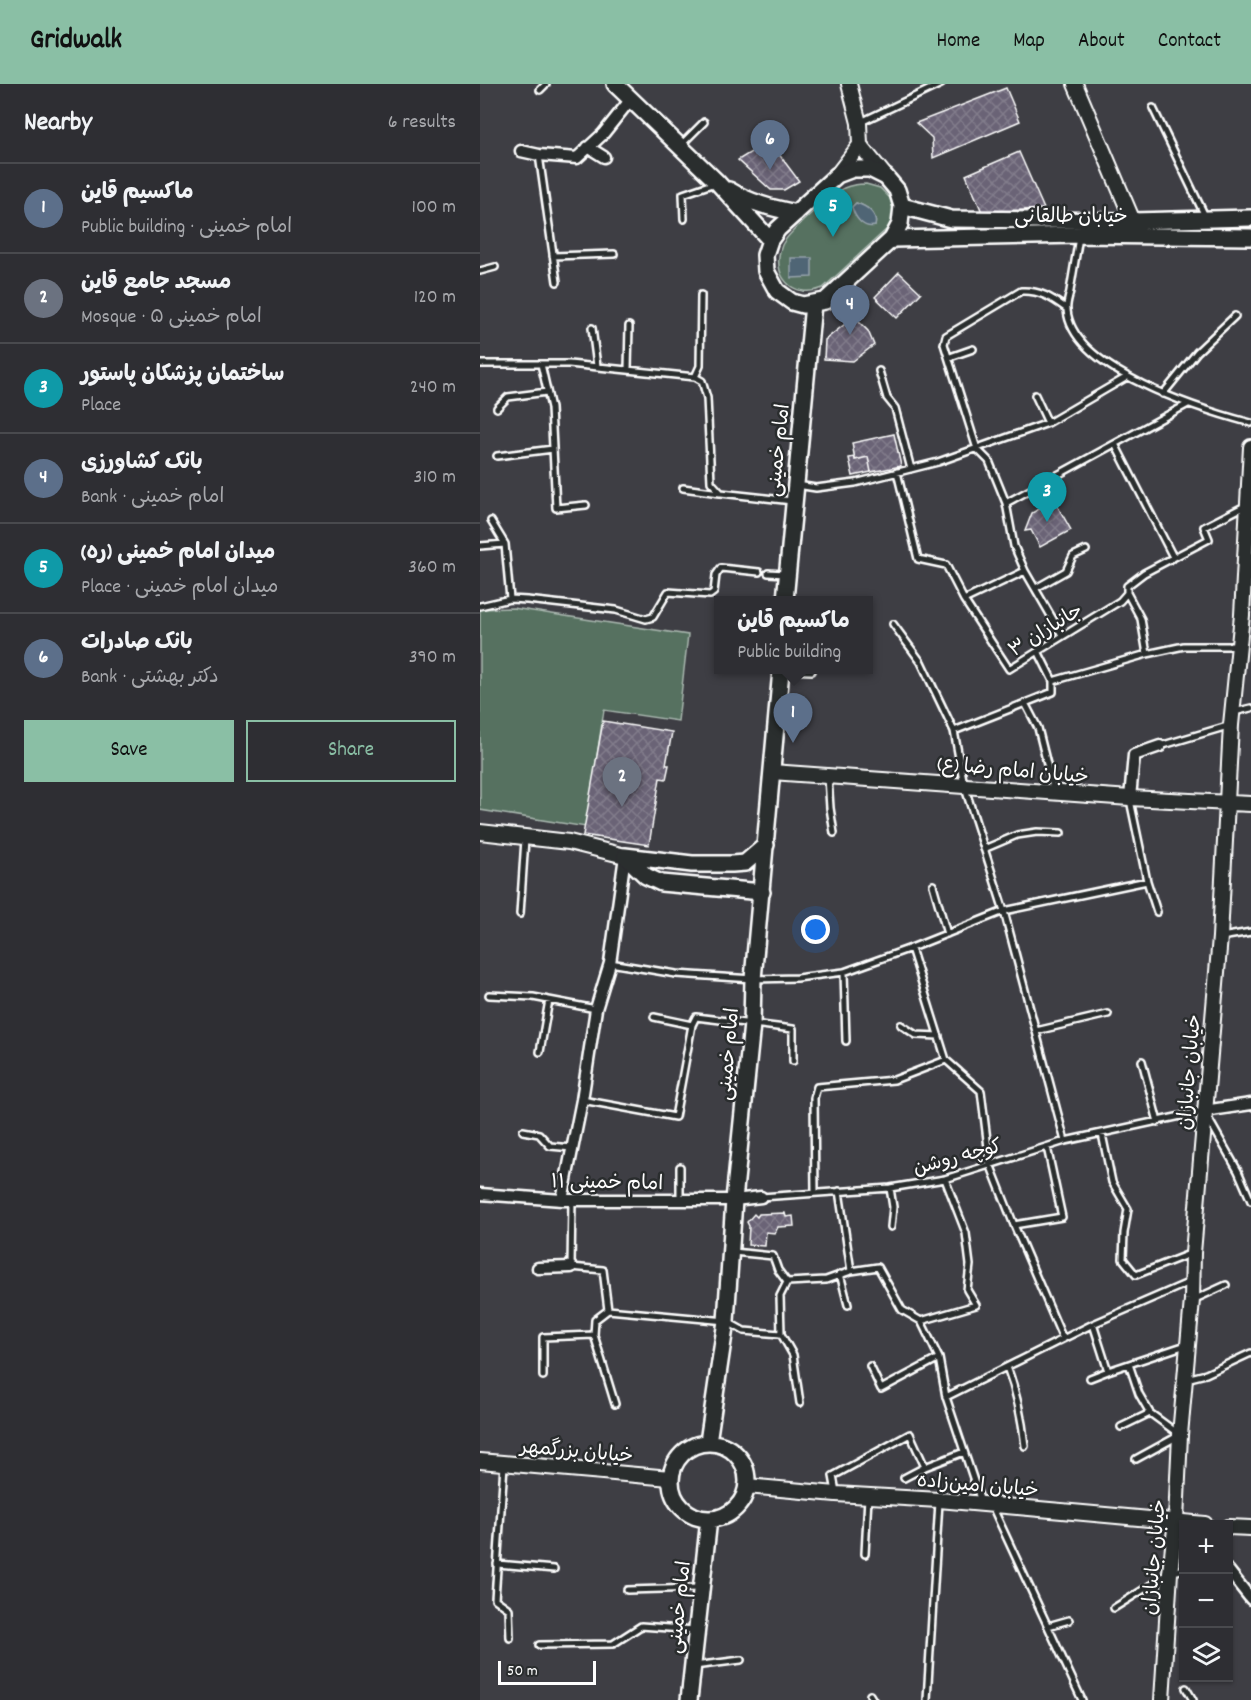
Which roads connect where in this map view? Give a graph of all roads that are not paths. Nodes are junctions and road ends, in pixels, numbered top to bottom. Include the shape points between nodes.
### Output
1 (546, 84) edge
2 (849, 84) edge
3 (941, 84) edge
4 (1075, 84) edge
5 (624, 89) edge
6 (540, 90) dead end
7 (1153, 108) dead end
8 (704, 122) dead end
9 (859, 123) junction
10 (860, 145) junction
11 (680, 146) junction
12 (588, 147) junction
13 (521, 151) dead end
14 (539, 155) junction
15 (604, 157) dead end
16 (837, 175) junction
17 (886, 177) junction
18 (717, 182) junction
19 (902, 206) junction
20 (796, 213) junction
21 (1251, 218) edge
22 (684, 219) dead end
23 (1207, 220) junction
24 (1133, 221) junction
25 (1080, 235) junction
26 (1251, 237) edge
27 (892, 239) junction
28 (770, 240) junction
29 (614, 254) dead end
30 (553, 256) junction
31 (495, 267) dead end
32 (480, 271) edge
33 (557, 282) dead end
34 (701, 295) dead end
35 (813, 304) junction
36 (1067, 309) junction
37 (1235, 316) dead end
38 (629, 326) dead end
39 (592, 328) dead end
40 (973, 349) dead end
41 (950, 357) junction
42 (480, 364) edge
43 (541, 364) junction
44 (597, 366) junction
45 (628, 369) junction
46 (879, 371) dead end
47 (695, 377) junction
48 (1127, 377) junction
49 (547, 392) junction
50 (1162, 394) junction
51 (1035, 395) dead end
52 (1188, 404) junction
53 (496, 408) dead end
54 (1048, 423) junction
55 (1251, 423) edge
56 (1115, 444) junction
57 (1251, 447) edge
58 (553, 449) junction
59 (977, 449) junction
60 (497, 456) dead end
61 (911, 469) junction
62 (897, 472) junction
63 (795, 485) junction
64 (683, 488) dead end
65 (1250, 488) edge
66 (721, 493) junction
67 (793, 501) junction
68 (1006, 503) junction
69 (586, 505) dead end
70 (1248, 505) junction
71 (491, 521) dead end
72 (505, 544) junction
73 (480, 546) edge
74 (1086, 550) dead end
75 (1173, 557) junction
76 (1025, 571) junction
77 (759, 572) dead end
78 (768, 573) dead end
79 (787, 574) junction
80 (1036, 588) junction
81 (1127, 593) junction
82 (785, 596) edge
83 (510, 599) junction
84 (964, 600) junction
85 (480, 606) edge
86 (1246, 614) edge
87 (893, 624) dead end
88 (1062, 635) junction
89 (1239, 646) junction
90 (1038, 651) junction
91 (1147, 654) junction
92 (781, 674) edge
93 (1053, 681) junction
94 (1025, 703) junction
95 (1251, 708) edge
96 (1232, 719) junction
97 (954, 731) junction
98 (1160, 746) joint
99 (772, 772) junction
100 (828, 775) junction
101 (964, 785) junction
102 (1054, 792) junction
103 (1130, 798) junction
104 (1227, 803) junction
105 (1251, 804) edge
106 (480, 832) edge
107 (834, 833) dead end
108 (1061, 834) dead end
109 (525, 838) junction
110 (766, 845) junction
111 (984, 849) junction
112 (625, 856) junction
113 (1147, 881) junction
114 (933, 885) dead end
115 (762, 892) junction
116 (1004, 911) junction
117 (1157, 912) dead end
118 (520, 914) dead end
119 (1251, 932) edge
120 (947, 934) junction
121 (1220, 937) junction
122 (911, 948) junction
123 (610, 963) junction
124 (844, 972) junction
125 (753, 978) junction
126 (489, 995) dead end
127 (549, 1000) junction
128 (596, 1009) junction
129 (1108, 1014) dead end
130 (654, 1017) dead end
131 (752, 1024) junction
132 (901, 1024) dead end
133 (692, 1025) junction
134 (1036, 1030) junction
135 (939, 1036) junction
136 (846, 1041) dead end
137 (540, 1052) dead end
138 (946, 1060) junction
139 (793, 1061) dead end
140 (1142, 1061) dead end
141 (582, 1100) junction
142 (1251, 1104) edge
143 (1204, 1111) junction
144 (1158, 1122) junction
145 (523, 1131) dead end
146 (1102, 1134) junction
147 (1065, 1141) junction
148 (1047, 1147) junction
149 (572, 1148) junction
150 (990, 1164) junction
151 (680, 1167) dead end
152 (945, 1179) junction
153 (890, 1188) junction
154 (839, 1191) junction
155 (814, 1193) junction
156 (480, 1194) edge
157 (761, 1197) joint
158 (567, 1200) junction
159 (680, 1200) junction
160 (734, 1200) junction
161 (1251, 1201) edge
162 (1014, 1225) junction
163 (891, 1227) dead end
164 (732, 1252) junction
165 (1193, 1253) junction
166 (571, 1267) junction
167 (538, 1268) dead end
168 (851, 1271) junction
169 (840, 1274) junction
170 (1192, 1281) junction
171 (787, 1282) junction
172 (1226, 1285) dead end
173 (1192, 1300) junction
174 (848, 1305) dead end
175 (608, 1310) junction
176 (726, 1321) junction
177 (921, 1321) junction
178 (1093, 1324) junction
179 (781, 1334) junction
180 (594, 1335) junction
181 (1063, 1339) junction
182 (1187, 1344) junction
183 (1251, 1353) edge
184 (939, 1358) junction
185 (1129, 1364) junction
186 (870, 1366) dead end
187 (1007, 1367) junction
188 (1108, 1371) junction
189 (543, 1376) dead end
190 (1090, 1378) dead end
191 (1184, 1380) junction
192 (946, 1397) junction
193 (800, 1403) dead end
194 (615, 1404) dead end
195 (1150, 1413) junction
196 (1121, 1427) dead end
197 (1180, 1435) junction
198 (708, 1442) junction
199 (1025, 1446) dead end
200 (964, 1452) junction
201 (1136, 1459) dead end
202 (480, 1461) edge
203 (504, 1464) junction
204 (925, 1467) junction
205 (670, 1478) junction
206 (904, 1478) dead end
207 (747, 1486) junction
208 (836, 1494) junction
209 (868, 1496) junction
210 (939, 1500) junction
211 (986, 1504) junction
212 (709, 1519) junction
213 (1176, 1520) junction
214 (1179, 1520) edge
215 (1233, 1527) edge
216 (1251, 1528) edge
217 (865, 1554) dead end
218 (497, 1564) junction
219 (555, 1569) dead end
220 (1177, 1571) edge
221 (1231, 1574) edge
222 (701, 1588) junction
223 (627, 1590) dead end
224 (1251, 1599) edge
225 (1114, 1608) dead end
226 (1069, 1620) dead end
227 (1048, 1626) junction
228 (696, 1630) junction
229 (510, 1638) dead end
230 (539, 1645) dead end
231 (741, 1660) dead end
232 (692, 1666) junction
233 (1186, 1688) dead end
234 (688, 1700) edge
235 (927, 1700) edge
236 (1082, 1700) edge
237 (1162, 1700) edge
238 (1193, 1700) edge

1 - 6 lane
2 - 9 street
3 - 9 lane
4 - 24 street
5 - 11 main road
5 - 12 street via 603,134
7 - 23 lane
8 - 11 lane
9 - 10 street
10 - 16 street
10 - 17 street
11 - 18 main road
12 - 14 street via 577,158
12 - 15 street
13 - 14 street
14 - 30 lane
16 - 17 main road via 853,169 870,169
16 - 20 main road
17 - 19 main road via 897,190
18 - 20 main road via 744,199
18 - 22 lane via 683,194
18 - 28 main road
19 - 24 main road, خیابان طالقانی via 951,219
19 - 27 main road via 900,224
20 - 28 main road
21 - 23 main road, خیابان طالقانی
23 - 24 main road, خیابان طالقانی
25 - 26 main road, خیابان طالقانی
25 - 27 main road, خیابان طالقانی
25 - 36 lane
27 - 35 main road via 838,290
28 - 35 main road via 765,255 766,271 777,291 792,302
29 - 30 lane
30 - 33 lane
31 - 32 lane
34 - 47 lane via 700,366
35 - 63 main road, امام خمینی
36 - 41 lane via 1050,296 1034,290 1021,291 946,336 944,344
36 - 48 lane via 1073,328 1091,351
37 - 50 lane via 1197,352
38 - 45 lane
39 - 44 lane
40 - 41 lane
41 - 59 lane
42 - 43 lane
43 - 44 lane
43 - 49 lane
44 - 45 lane
45 - 47 lane
46 - 61 lane via 887,398 895,408
47 - 66 lane via 702,381 707,398 711,482
48 - 50 lane
48 - 54 lane
49 - 53 lane via 508,397
49 - 58 lane
50 - 52 lane
51 - 54 lane
52 - 55 lane
52 - 56 lane
54 - 59 lane
56 - 68 lane
56 - 75 lane
57 - 65 street, خیابان جانبازان
58 - 60 lane
58 - 69 lane via 556,508
59 - 61 lane
59 - 68 lane via 989,461
61 - 62 lane
62 - 63 lane via 825,487
62 - 84 lane, جانبازان ۳ via 918,558 946,565
63 - 67 main road, امام خمینی
64 - 66 lane
65 - 70 street, خیابان جانبازان
66 - 67 lane
67 - 79 main road, امام خمینی
68 - 76 lane via 1014,546
70 - 75 lane, جانبازان ۳ via 1204,527 1209,539
70 - 86 street, خیابان جانبازان
71 - 72 lane
72 - 73 lane
72 - 83 lane
74 - 80 lane via 1073,556 1066,571
75 - 81 lane, جانبازان ۳ via 1127,586
76 - 80 lane
76 - 84 lane
77 - 83 lane via 721,568 710,595 668,592 653,617 646,619 616,610
78 - 79 lane
79 - 82 main road, امام خمینی
80 - 88 lane
81 - 88 lane, جانبازان ۳
81 - 91 lane via 1141,619
83 - 85 lane
84 - 90 lane, جانبازان ۳ via 1009,669
86 - 89 street, خیابان جانبازان
87 - 97 lane via 921,662
88 - 90 lane, جانبازان ۳
89 - 91 lane via 1184,646
89 - 96 street, خیابان جانبازان
90 - 93 lane
91 - 93 lane
92 - 99 main road, امام خمینی
93 - 94 lane via 1053,692
94 - 97 lane
94 - 102 lane via 1038,728
95 - 96 lane
96 - 98 lane
96 - 104 street, خیابان جانبازان
97 - 101 lane
98 - 103 street via 1134,755
99 - 100 street, خیابان امام رضا (ع)
99 - 110 main road, امام خمینی
100 - 101 street, خیابان امام رضا (ع)
100 - 107 lane
101 - 102 street, خیابان امام رضا (ع)
101 - 111 lane
102 - 103 street, خیابان امام رضا (ع)
103 - 104 street, خیابان امام رضا (ع)
103 - 113 lane
104 - 105 street, خیابان امام رضا (ع)
104 - 121 street, خیابان جانبازان
106 - 109 street
108 - 111 lane via 1017,835
109 - 112 street via 569,842
109 - 118 lane
110 - 112 main road via 745,863 692,864
110 - 115 main road, امام خمینی
111 - 116 lane
112 - 115 main road via 646,876 661,883
112 - 123 street
113 - 116 lane
113 - 117 lane
114 - 120 lane
115 - 125 main road, امام خمینی
116 - 120 lane
116 - 134 lane
119 - 121 lane
120 - 122 lane
121 - 143 street, خیابان جانبازان
122 - 124 lane
122 - 135 lane
123 - 125 lane via 676,974
123 - 128 street
124 - 125 lane
124 - 136 lane
125 - 131 main road, امام خمینی
126 - 127 lane
127 - 128 lane
127 - 137 lane
128 - 141 street
129 - 134 lane
130 - 133 lane
131 - 133 lane via 696,1017
131 - 139 lane via 793,1029
131 - 160 main road, امام خمینی
132 - 135 lane via 916,1035
133 - 141 lane via 675,1117
134 - 147 lane
135 - 138 lane
138 - 150 lane via 981,1091
138 - 155 lane via 894,1080 817,1088 813,1098
140 - 144 lane
141 - 149 street
142 - 143 street
143 - 144 lane, کوچه روشن
143 - 161 lane
143 - 165 street, خیابان جانبازان
144 - 146 lane, کوچه روشن
145 - 149 lane via 539,1134 550,1146
146 - 147 lane, کوچه روشن
146 - 165 lane via 1112,1182 1128,1209 1123,1259 1136,1275
147 - 148 lane, کوچه روشن
148 - 150 lane, کوچه روشن
148 - 162 lane via 1062,1217
149 - 158 street
150 - 152 lane, کوچه روشن
150 - 162 lane
151 - 159 lane
152 - 153 lane, کوچه روشن
152 - 177 lane via 966,1233 970,1265 967,1290 976,1305
153 - 154 lane, کوچه روشن
153 - 163 lane
154 - 155 lane, کوچه روشن
154 - 168 lane
155 - 157 lane, کوچه روشن
156 - 158 street, امام خمینی ۱۱
157 - 160 street, امام خمینی ۱۱
158 - 159 street, امام خمینی ۱۱
158 - 166 lane
159 - 160 street, امام خمینی ۱۱
160 - 164 main road, امام خمینی
162 - 181 lane
164 - 171 lane via 772,1256
164 - 176 main road, امام خمینی
165 - 170 street, خیابان جانبازان
166 - 167 street
166 - 175 lane via 603,1270
168 - 169 lane
168 - 177 lane via 878,1267 902,1310
169 - 171 lane via 826,1280
169 - 174 lane
170 - 173 street, خیابان جانبازان
170 - 178 lane
171 - 179 lane via 780,1296
172 - 173 lane
173 - 182 street, خیابان جانبازان
175 - 176 lane
175 - 180 lane via 595,1320
176 - 179 lane via 744,1331
176 - 198 main road, امام خمینی
177 - 184 lane
178 - 181 lane
178 - 188 lane
179 - 193 lane via 793,1355
180 - 189 lane via 543,1337
180 - 194 lane
181 - 187 lane
182 - 185 lane
182 - 191 street, خیابان جانبازان
183 - 191 lane
184 - 186 lane via 881,1389
184 - 192 lane
185 - 188 lane
185 - 195 lane
187 - 192 lane
187 - 199 lane via 1023,1421
188 - 190 lane
191 - 197 street, خیابان جانبازان
192 - 200 lane
195 - 196 lane
195 - 197 lane
197 - 201 lane
197 - 213 street, خیابان جانبازان
198 - 205 main road via 682,1453
198 - 207 main road via 719,1443 738,1455 744,1464
200 - 204 lane
200 - 211 lane
202 - 203 street, خیابان بزرگمهر
203 - 205 street, خیابان بزرگمهر
203 - 218 lane
204 - 206 lane
204 - 208 lane via 910,1434 833,1476
205 - 212 main road via 673,1495 684,1510
207 - 208 street, خیابان امین‌زاده
207 - 212 main road via 738,1506 730,1513
208 - 209 street, خیابان امین‌زاده
209 - 210 street, خیابان امین‌زاده
209 - 217 lane
210 - 211 street, خیابان امین‌زاده
210 - 235 lane
211 - 213 street, خیابان امین‌زاده
211 - 227 lane
212 - 222 main road, امام خمینی
213 - 214 street, خیابان امین‌زاده
213 - 220 street, خیابان جانبازان
215 - 216 street
218 - 219 lane
218 - 229 lane via 495,1599 509,1609
220 - 225 lane
220 - 237 street, خیابان جانبازان
221 - 224 street
222 - 223 lane
222 - 228 main road, امام خمینی
226 - 227 lane
227 - 236 lane
228 - 230 lane via 641,1626 613,1644
228 - 232 main road, امام خمینی
231 - 232 lane
232 - 234 main road, امام خمینی
233 - 238 lane

